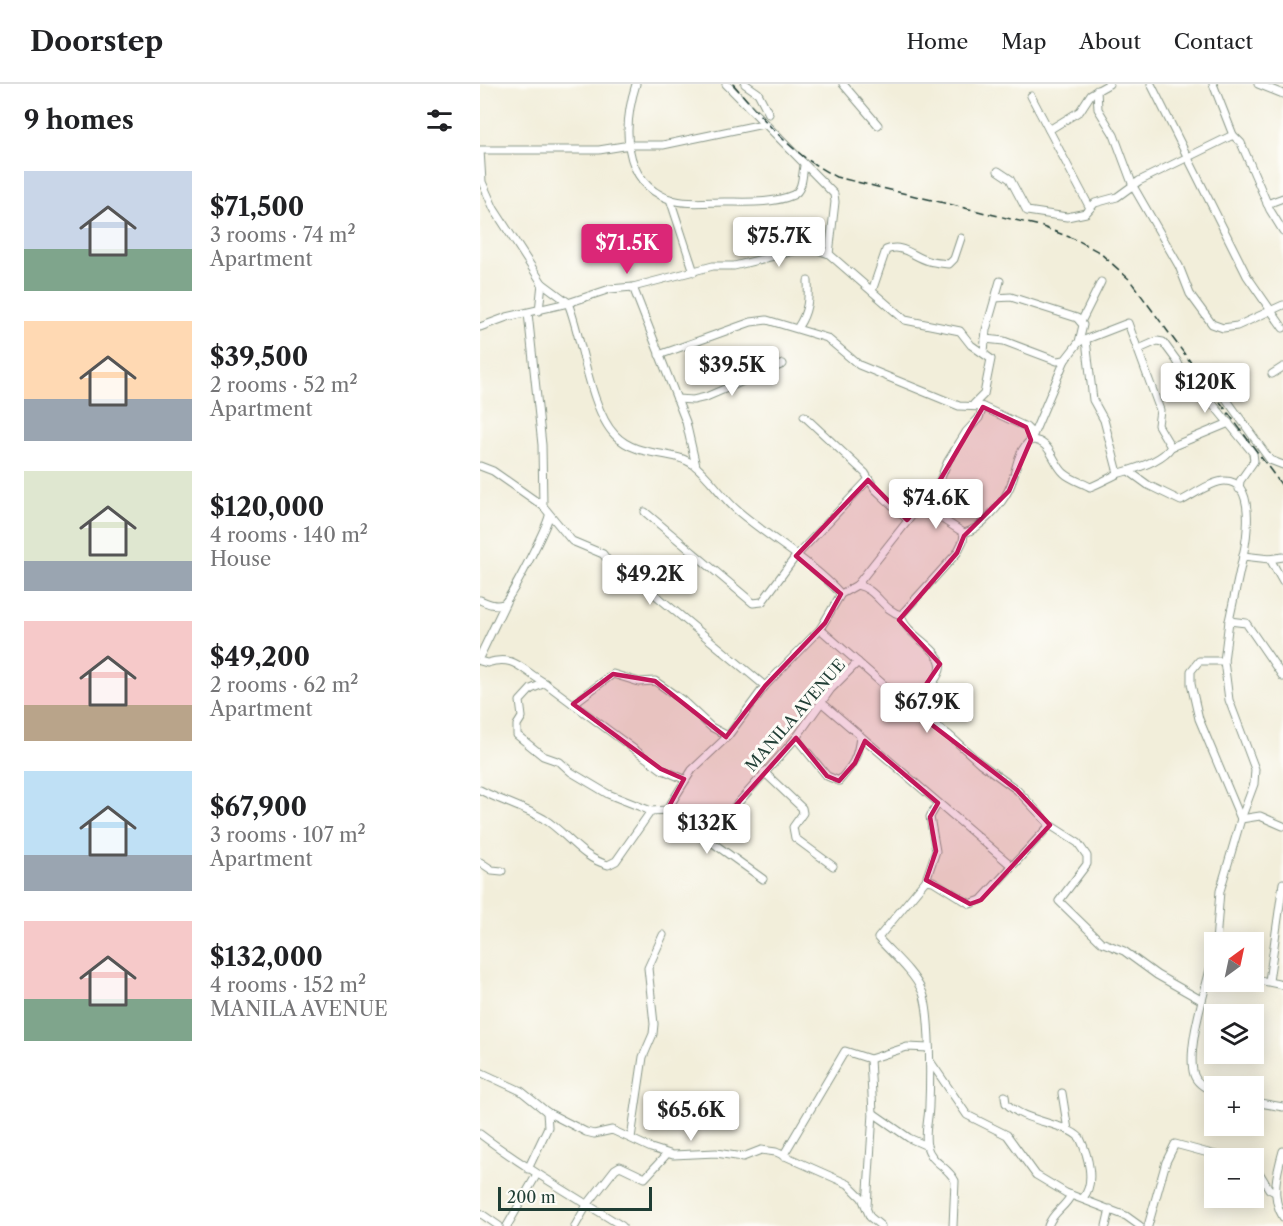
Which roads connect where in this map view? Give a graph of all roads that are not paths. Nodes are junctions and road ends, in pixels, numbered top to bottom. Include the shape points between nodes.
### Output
1 (636, 84) edge
2 (726, 84) edge
3 (745, 84) edge
4 (843, 84) edge
5 (1109, 84) edge
6 (1150, 84) edge
7 (1213, 84) edge
8 (1258, 84) edge
9 (1097, 90) junction
10 (1283, 94) edge
11 (1031, 96) dead end
12 (769, 114) dead end
13 (763, 124) junction
14 (878, 125) dead end
15 (1048, 130) junction
16 (1233, 135) junction
17 (630, 145) junction
18 (1186, 159) junction
19 (804, 166) junction
20 (998, 171) dead end
21 (1133, 186) junction
22 (1283, 198) edge
23 (670, 199) junction
24 (1267, 204) junction
25 (1090, 208) junction
26 (1283, 231) edge
27 (961, 238) dead end
28 (829, 254) junction
29 (693, 272) junction
30 (1000, 280) dead end
31 (808, 281) dead end
32 (1101, 282) dead end
33 (542, 283) junction
34 (633, 287) junction
35 (872, 291) junction
36 (995, 298) junction
37 (569, 303) junction
38 (1283, 305) edge
39 (538, 311) junction
40 (1270, 311) junction
41 (528, 313) junction
42 (1081, 322) junction
43 (480, 327) edge
44 (798, 327) junction
45 (1283, 328) edge
46 (985, 339) junction
47 (1082, 341) junction
48 (1139, 349) junction
49 (984, 352) junction
50 (659, 355) junction
51 (1065, 360) junction
52 (783, 364) dead end
53 (1283, 367) edge
54 (1272, 374) dead end
55 (1209, 375) dead end
56 (677, 399) junction
57 (983, 407) junction
58 (804, 416) dead end
59 (1229, 423) junction
60 (1031, 440) junction
61 (1171, 447) junction
62 (1283, 465) edge
63 (480, 466) edge
64 (696, 466) junction
65 (1130, 472) junction
66 (1119, 473) junction
67 (868, 480) junction
68 (1239, 489) junction
69 (543, 506) junction
70 (922, 506) junction
71 (645, 512) dead end
72 (549, 516) junction
73 (908, 520) junction
74 (964, 533) junction
75 (796, 556) junction
76 (1243, 556) junction
77 (1283, 557) edge
78 (1270, 559) junction
79 (1283, 582) edge
80 (858, 585) junction
81 (841, 594) junction
82 (480, 600) edge
83 (506, 602) junction
84 (901, 615) junction
85 (1229, 621) junction
86 (820, 629) junction
87 (480, 656) edge
88 (480, 661) edge
89 (1224, 661) junction
90 (858, 662) junction
91 (1283, 676) edge
92 (545, 683) junction
93 (765, 686) junction
94 (820, 702) junction
95 (573, 704) junction
96 (910, 707) junction
97 (728, 736) junction
98 (860, 736) junction
99 (796, 738) junction
100 (764, 772) junction
101 (684, 779) junction
102 (480, 790) edge
103 (938, 803) junction
104 (667, 810) junction
105 (651, 811) junction
106 (1241, 819) junction
107 (1050, 825) junction
108 (1283, 826) edge
109 (705, 840) junction
110 (480, 862) edge
111 (833, 866) dead end
112 (1012, 866) junction
113 (502, 871) dead end
114 (763, 879) dead end
115 (926, 880) junction
116 (1283, 883) edge
117 (1280, 928) edge
118 (1217, 932) edge
119 (663, 935) dead end
120 (1264, 980) edge
121 (1269, 981) junction
122 (1283, 985) edge
123 (1204, 992) edge
124 (1201, 1000) junction
125 (929, 1048) junction
126 (870, 1059) junction
127 (929, 1060) junction
128 (480, 1072) edge
129 (1204, 1086) edge
130 (1062, 1093) dead end
131 (1005, 1096) dead end
132 (1264, 1104) edge
133 (1283, 1107) edge
134 (547, 1112) junction
135 (873, 1113) junction
136 (1068, 1130) junction
137 (480, 1134) edge
138 (631, 1138) junction
139 (927, 1146) junction
140 (1283, 1151) edge
141 (1204, 1152) edge
142 (666, 1154) junction
143 (783, 1156) junction
144 (528, 1169) junction
145 (537, 1174) junction
146 (1264, 1181) edge
147 (1275, 1192) junction
148 (1071, 1195) junction
149 (1083, 1198) junction
150 (587, 1205) junction
151 (867, 1206) junction
152 (1110, 1209) junction
153 (480, 1213) edge
154 (1283, 1217) edge
155 (499, 1226) edge
156 (507, 1226) edge
157 (575, 1226) edge
158 (622, 1226) edge
159 (881, 1226) edge
160 (953, 1226) edge
161 (1048, 1226) edge
162 (1106, 1226) edge
163 (1140, 1226) edge
164 (1148, 1226) edge

1 - 17 street via 630,102
2 - 13 street
3 - 12 street via 758,93
4 - 14 street
5 - 9 street
6 - 18 street
7 - 16 street
8 - 10 street
9 - 15 street via 1080,111
9 - 21 street via 1098,109 1108,122
11 - 15 street
13 - 17 street via 663,145
13 - 19 street
15 - 25 street
16 - 18 street
16 - 24 street via 1241,144
17 - 23 street via 632,164 640,180
17 - 33 street via 599,150 480,150 486,195
18 - 21 street
18 - 40 street via 1247,276
19 - 23 street via 800,189 793,195 757,202
19 - 28 street via 834,194
20 - 25 street via 1010,179 1024,208 1031,213 1067,217 1086,213
21 - 25 street
21 - 40 street via 1179,266 1190,294 1212,324 1223,328 1237,326
22 - 24 street
23 - 29 street
24 - 26 street
27 - 35 street via 949,264 926,260 907,250 886,250
28 - 29 street via 810,248
28 - 35 street
29 - 34 street
30 - 36 street
31 - 44 street via 809,300 805,318
32 - 42 street
33 - 37 street
33 - 39 street
34 - 37 street via 610,289
34 - 50 street
35 - 49 street via 905,320 960,331 971,345
36 - 42 street via 1011,297
36 - 46 street
37 - 39 street
37 - 64 street via 595,400 611,430 642,451 676,457
38 - 40 street
39 - 41 street
40 - 45 street
41 - 43 street
41 - 69 street via 542,445
42 - 47 street
44 - 50 street via 767,320 751,322
44 - 57 street via 827,338 859,364 959,406
46 - 49 street
46 - 51 street via 1004,340 1057,361
47 - 48 street via 1126,322
47 - 51 street
47 - 66 street via 1093,400 1104,420
48 - 59 street via 1163,342 1178,361 1189,386 1212,403
48 - 61 street via 1160,410 1158,425
49 - 57 street via 991,359 986,390 974,404
50 - 56 street
51 - 60 street
52 - 56 street via 705,397
53 - 54 street
55 - 62 street via 1270,460
56 - 64 street
57 - 60 street via 1026,427
57 - 70 street
58 - 67 street via 865,472
59 - 61 street
59 - 68 street via 1253,453 1254,461
60 - 66 street via 1047,446 1064,473 1090,487
60 - 74 street via 1024,448 1009,491 976,528
61 - 65 street
63 - 69 street
64 - 75 street via 730,505
65 - 66 street
65 - 68 street via 1148,486 1181,501 1223,481 1232,482
67 - 73 street
67 - 75 street
68 - 76 street via 1247,506
69 - 72 street
70 - 73 street
70 - 74 street
71 - 75 street via 753,603 762,602
72 - 83 street via 517,587
72 - 93 street via 572,541 603,554 618,574 646,587
73 - 80 street
74 - 84 street via 957,553
75 - 81 street
76 - 78 street
76 - 85 street
77 - 78 street
78 - 79 street
80 - 81 street
80 - 84 street via 874,592 891,612
81 - 86 street
82 - 83 street via 500,605
83 - 87 street
84 - 96 street via 902,623 928,646 940,664 938,674
85 - 89 street
85 - 91 street via 1246,623
86 - 90 street
86 - 93 street
88 - 92 street via 510,659
89 - 106 street via 1228,700 1255,769 1254,784
89 - 106 street via 1199,662 1191,671 1191,684 1199,719
90 - 94 street, MANILA AVENUE
90 - 96 street
92 - 95 street
92 - 105 street via 531,689 520,701 522,717 517,735 543,756 560,762 608,794
93 - 97 street
94 - 98 street
94 - 99 street, MANILA AVENUE
95 - 97 street via 613,674 639,682 655,681 711,727
95 - 101 street via 661,769
96 - 107 street via 1017,790
97 - 101 street
98 - 99 street via 859,755 839,781 827,776
98 - 103 street
99 - 100 street, MANILA AVENUE
100 - 109 street, MANILA AVENUE
100 - 111 street via 802,808 803,813 793,827 795,838
101 - 104 street
102 - 105 street via 546,820 592,859 608,865 616,861
103 - 112 street
103 - 115 street via 930,817 936,851
104 - 105 street
104 - 109 street
106 - 108 street via 1260,816
106 - 118 street via 1220,891
107 - 112 street
107 - 124 street via 1078,843 1087,856 1084,870 1059,901 1101,942 1124,951
109 - 114 street
110 - 113 street
112 - 115 street via 981,900 970,904
115 - 125 street via 878,938 921,989
116 - 117 street
117 - 121 street
119 - 138 street via 648,968 654,1024 643,1057
120 - 121 street
121 - 122 street
123 - 124 street
124 - 129 street via 1193,1074
125 - 126 street via 907,1047
125 - 127 street
126 - 135 street
126 - 143 street via 848,1050 843,1053
127 - 139 street
127 - 148 street via 967,1115 1007,1135 1036,1175
128 - 134 street via 521,1091
130 - 136 street
131 - 136 street via 1011,1108
132 - 133 street
134 - 138 street via 586,1132 612,1130
134 - 144 street via 548,1127
135 - 139 street
135 - 151 street
136 - 149 street via 1080,1138 1088,1168 1091,1187
137 - 144 street
138 - 142 street
139 - 160 street via 934,1160 955,1181
140 - 147 street
141 - 164 street via 1175,1144
142 - 143 street via 743,1157 761,1150
142 - 150 street via 645,1178 627,1168 615,1169
143 - 151 street via 848,1184
144 - 145 street
145 - 150 street
145 - 156 street
146 - 147 street
147 - 154 street
148 - 149 street
148 - 161 street via 1053,1213
149 - 152 street
150 - 157 street
150 - 158 street
151 - 159 street via 870,1217
152 - 162 street
152 - 163 street
153 - 155 street

